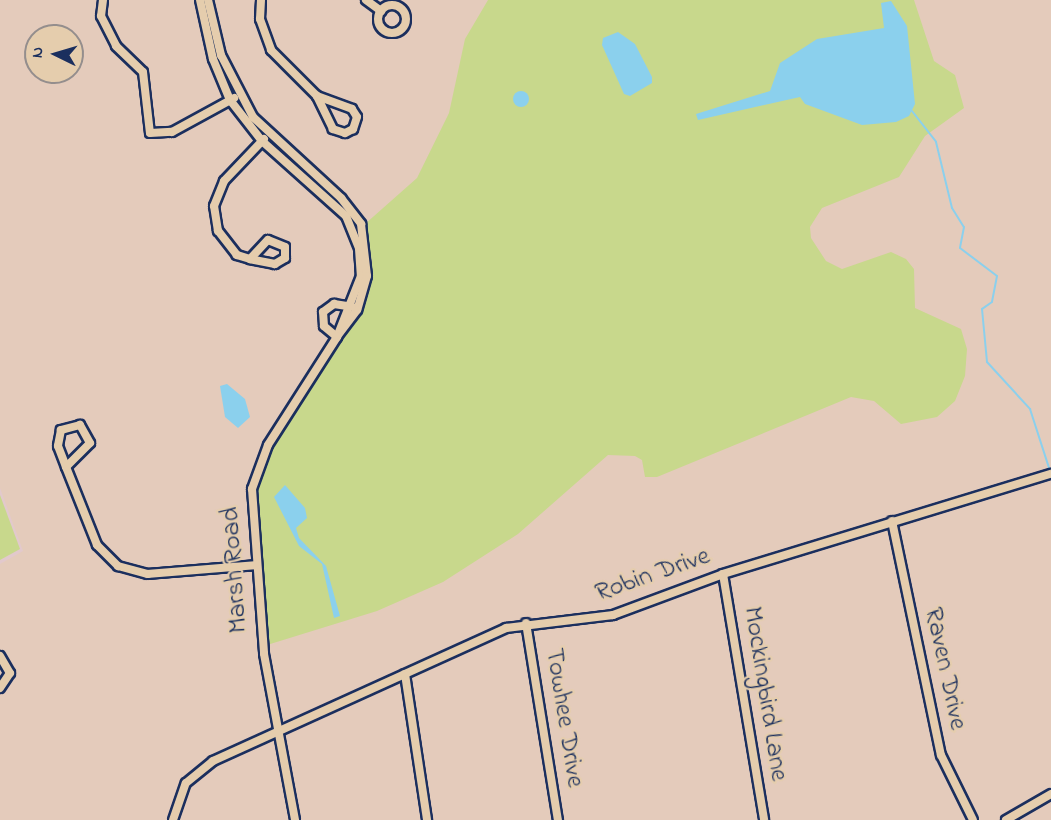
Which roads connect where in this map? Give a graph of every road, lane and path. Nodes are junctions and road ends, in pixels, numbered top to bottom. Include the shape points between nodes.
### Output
1 (103, 0) edge
2 (200, 0) edge
3 (208, 0) edge
4 (261, 0) edge
5 (366, 0) edge
6 (381, 11) dead end
7 (239, 95) junction
8 (317, 96) junction
9 (230, 100) junction
10 (265, 138) junction
11 (250, 260) junction
12 (353, 308) junction
13 (337, 337) junction
14 (66, 467) junction
15 (1051, 474) edge
16 (892, 521) junction
17 (257, 565) junction
18 (723, 574) junction
19 (526, 622) junction
20 (0, 656) edge
21 (405, 674) junction
22 (0, 688) edge
23 (277, 731) junction
24 (1051, 794) edge
25 (173, 820) edge
26 (295, 820) edge
27 (426, 820) edge
28 (558, 820) edge
29 (764, 820) edge
30 (973, 820) edge
31 (1006, 820) edge

1 - 9 street via 101,16 116,46 143,72 150,133 172,132
2 - 9 street, Marsh Road via 213,59
3 - 7 street, Marsh Road via 216,41
4 - 8 street via 260,19 272,50
5 - 6 street
7 - 9 street
7 - 10 street, Marsh Road
8 - 8 street via 333,129 345,134 353,129 357,117 352,109
9 - 10 street, Marsh Road
10 - 11 street via 224,182 214,206 224,242
10 - 12 street, Marsh Road via 353,227 361,276
11 - 11 street via 279,263 285,248 268,240
12 - 13 street, Marsh Road
12 - 13 street via 330,305 324,312 324,326
13 - 17 street, Marsh Road via 256,469 252,489
14 - 14 street via 58,435 65,426 80,425 90,443
14 - 17 street via 97,545 118,566 148,574
15 - 16 street, Robin Drive
16 - 18 street, Robin Drive
16 - 30 street, Raven Drive via 939,747
17 - 23 street, Marsh Road
18 - 19 street, Robin Drive via 613,615
18 - 29 street, Mockingbird Lane
19 - 21 street, Robin Drive
19 - 28 street, Towhee Drive
20 - 22 street via 10,673
21 - 23 street, Robin Drive
21 - 27 street
23 - 25 street, Robin Drive via 194,775 181,793
23 - 26 street, Marsh Road
24 - 31 street

